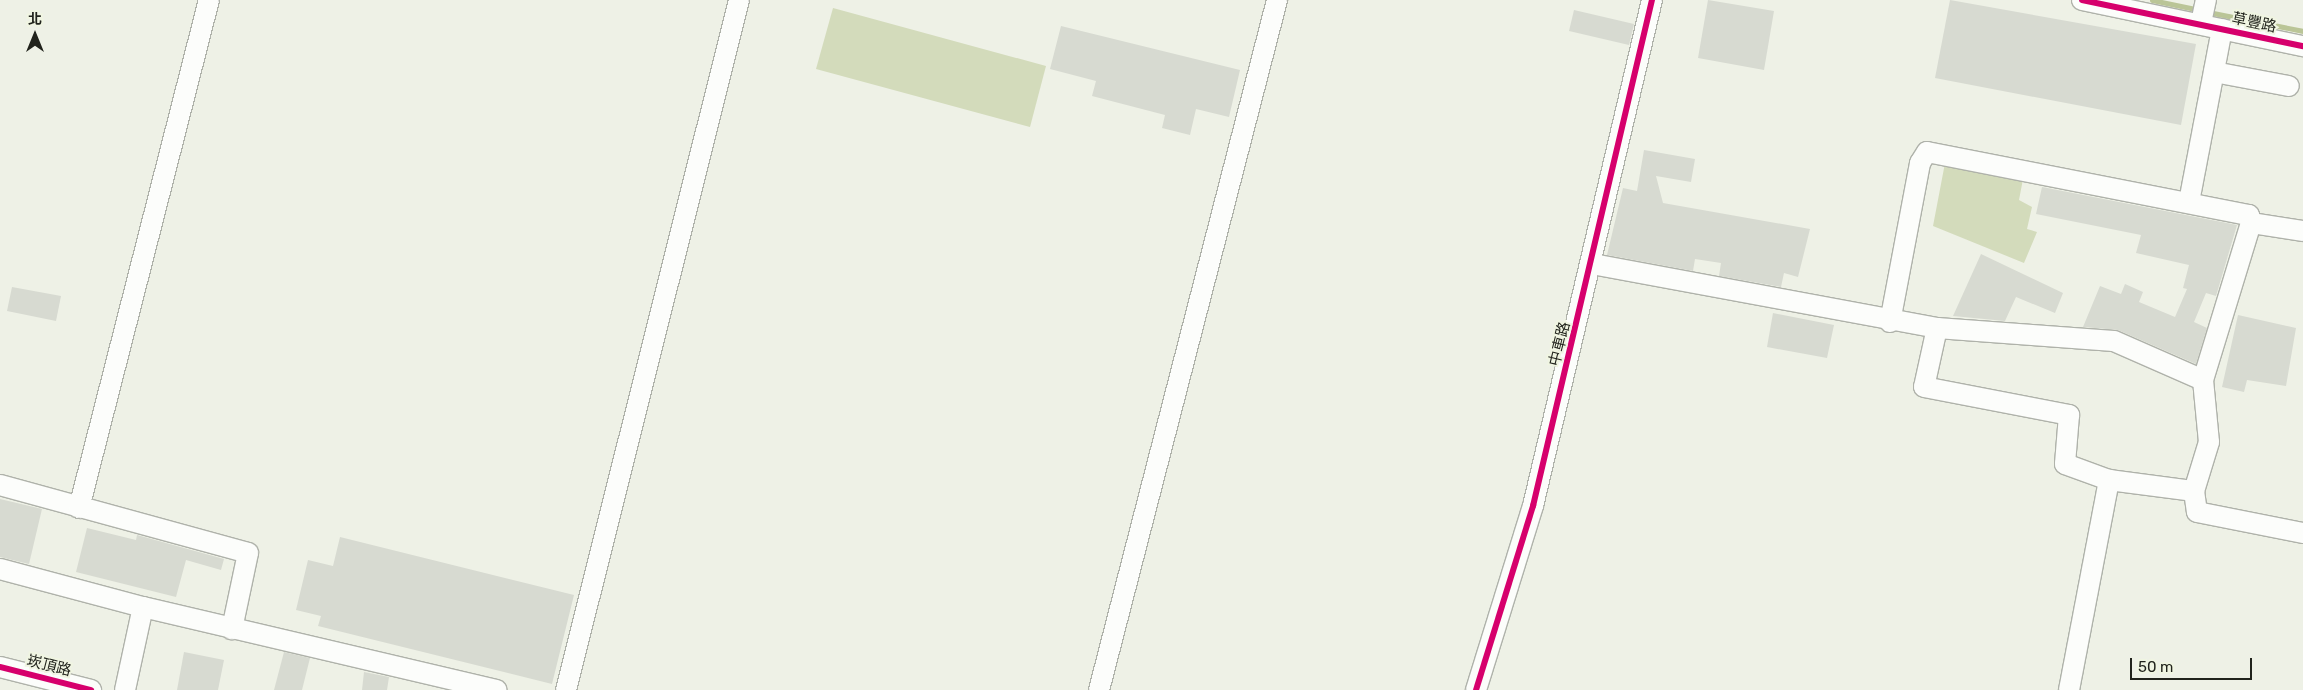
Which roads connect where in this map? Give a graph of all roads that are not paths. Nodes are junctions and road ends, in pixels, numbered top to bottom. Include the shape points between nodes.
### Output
1 (209, 0) edge
2 (739, 0) edge
3 (1277, 0) edge
4 (1652, 0) edge
5 (2082, 0) edge
6 (2206, 0) edge
7 (2201, 23) junction
8 (2222, 29) junction
9 (2303, 46) edge
10 (2214, 72) junction
11 (2289, 86) dead end
12 (2189, 202) junction
13 (2252, 223) junction
14 (2303, 231) edge
15 (1592, 264) junction
16 (1890, 322) junction
17 (1937, 328) junction
18 (2203, 380) junction
19 (2109, 480) junction
20 (0, 485) edge
21 (2194, 491) junction
22 (79, 508) junction
23 (2303, 533) edge
24 (0, 569) edge
25 (143, 607) junction
26 (232, 629) junction
27 (0, 667) edge
28 (91, 690) edge
29 (125, 690) edge
30 (496, 690) edge
31 (566, 690) edge
32 (1099, 690) edge
33 (1476, 690) edge
34 (2069, 690) edge

1 - 22 street
2 - 31 street
3 - 32 street
4 - 15 street, 中車路
5 - 7 street, 草豐路
6 - 7 street
7 - 8 street, 草豐路
8 - 9 street, 草豐路
8 - 10 street
10 - 11 street
10 - 12 street
12 - 13 street via 2249,215
12 - 16 street via 1926,152 1920,163
13 - 14 street
13 - 18 street
15 - 16 street
15 - 33 street, 中車路 via 1533,506
16 - 17 street
17 - 18 street via 2114,340
17 - 19 street via 1924,387 2069,415 2066,464
18 - 21 street via 2209,442
19 - 21 street
19 - 34 street
20 - 22 street
21 - 23 street via 2197,512
22 - 26 street via 248,553
24 - 25 street
25 - 26 street
25 - 29 street
26 - 30 street
27 - 28 street, 崁頂路

